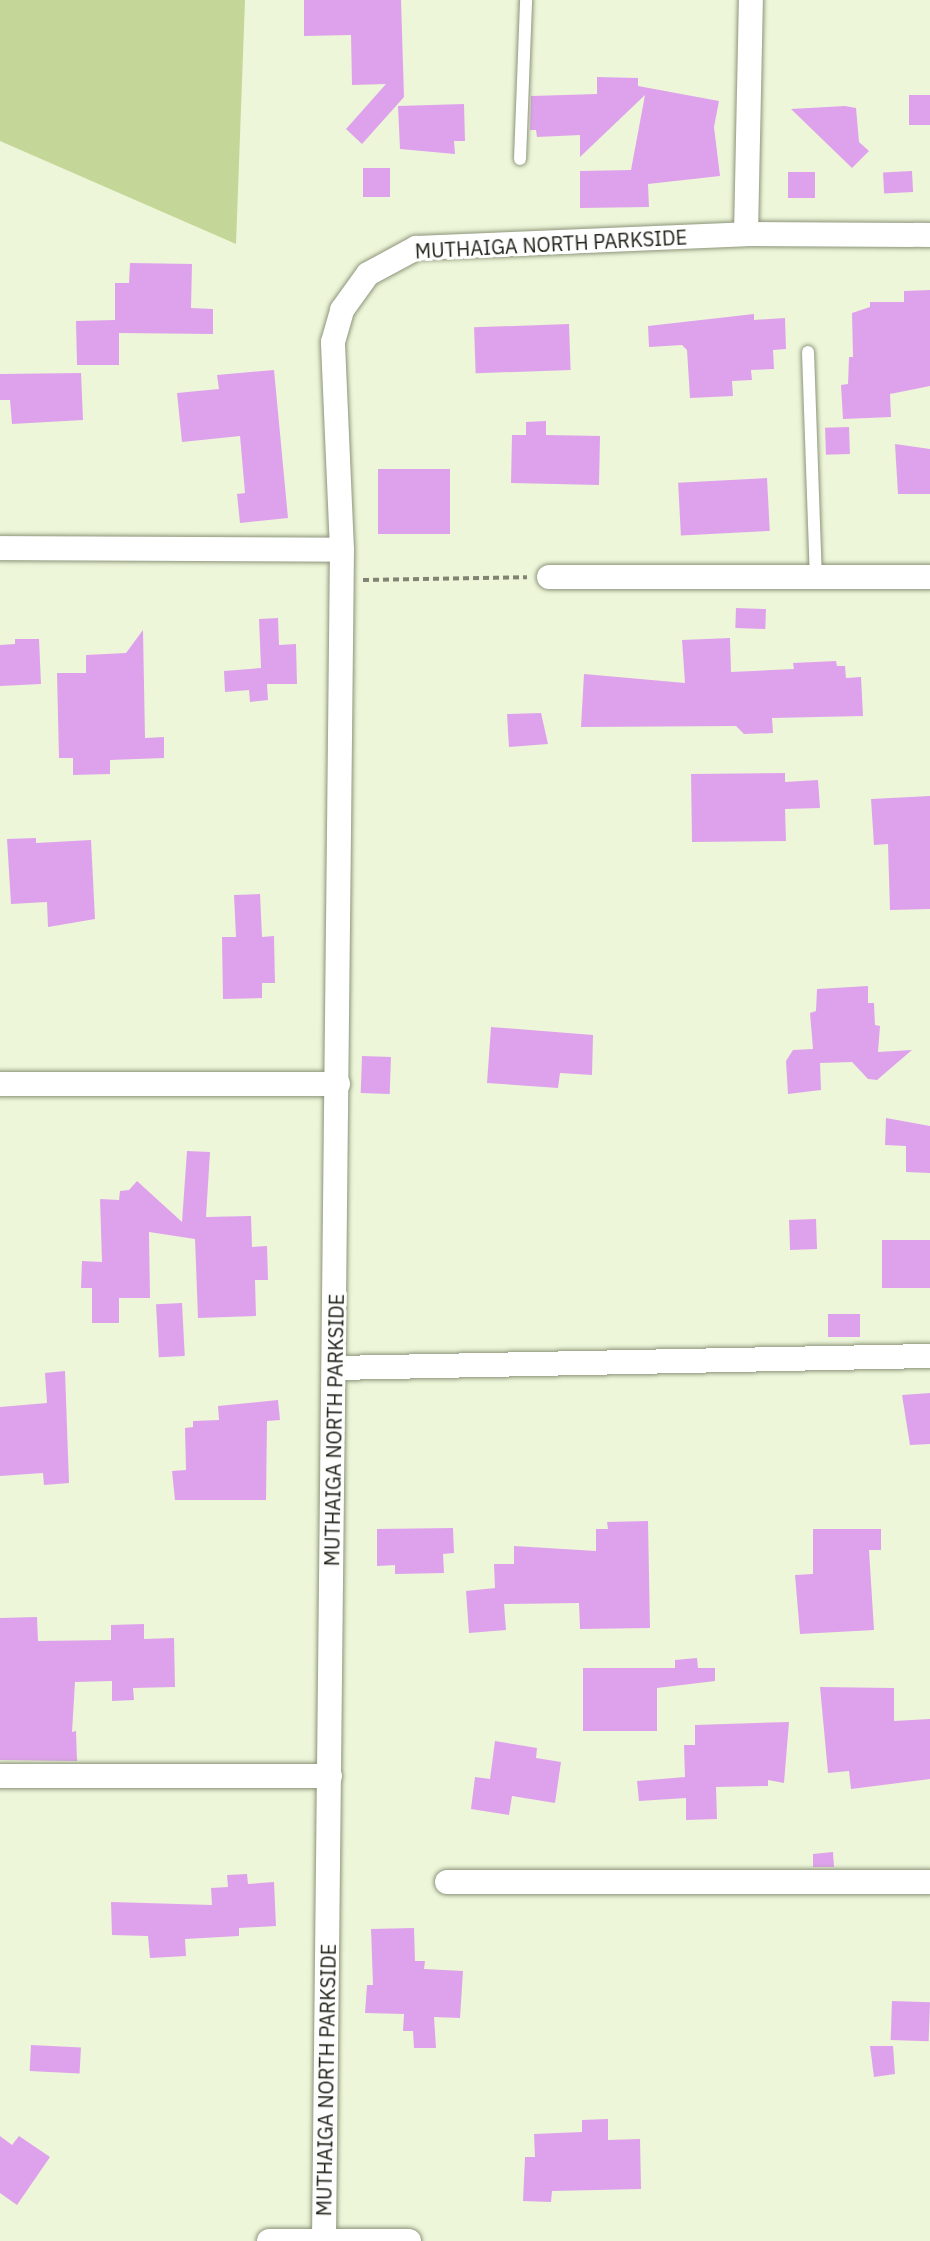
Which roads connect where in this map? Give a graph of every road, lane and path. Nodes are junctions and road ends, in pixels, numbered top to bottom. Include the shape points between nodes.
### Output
1 (526, 0) edge
2 (751, 0) edge
3 (520, 159) dead end
4 (746, 234) junction
5 (930, 235) edge
6 (808, 352) dead end
7 (0, 548) edge
8 (342, 550) junction
9 (549, 577) joint
10 (816, 577) junction
11 (930, 577) edge
12 (341, 581) junction
13 (0, 1084) edge
14 (338, 1084) junction
15 (930, 1356) edge
16 (336, 1368) junction
17 (0, 1776) edge
18 (330, 1776) junction
19 (447, 1882) dead end
20 (930, 1882) edge
21 (324, 2239) junction
22 (269, 2241) edge
23 (409, 2241) edge

1 - 3 lane
2 - 4 street
4 - 5 street, MUTHAIGA NORTH PARKSIDE
4 - 8 street, MUTHAIGA NORTH PARKSIDE via 416,248 368,274 342,310 333,342
6 - 10 lane
7 - 8 street
8 - 12 street, MUTHAIGA NORTH PARKSIDE
9 - 10 street
9 - 12 path
10 - 11 street
12 - 14 street, MUTHAIGA NORTH PARKSIDE
13 - 14 street
14 - 16 street, MUTHAIGA NORTH PARKSIDE
15 - 16 street
16 - 18 street, MUTHAIGA NORTH PARKSIDE
17 - 18 street
18 - 21 street, MUTHAIGA NORTH PARKSIDE
19 - 20 street
21 - 22 street
21 - 23 street

